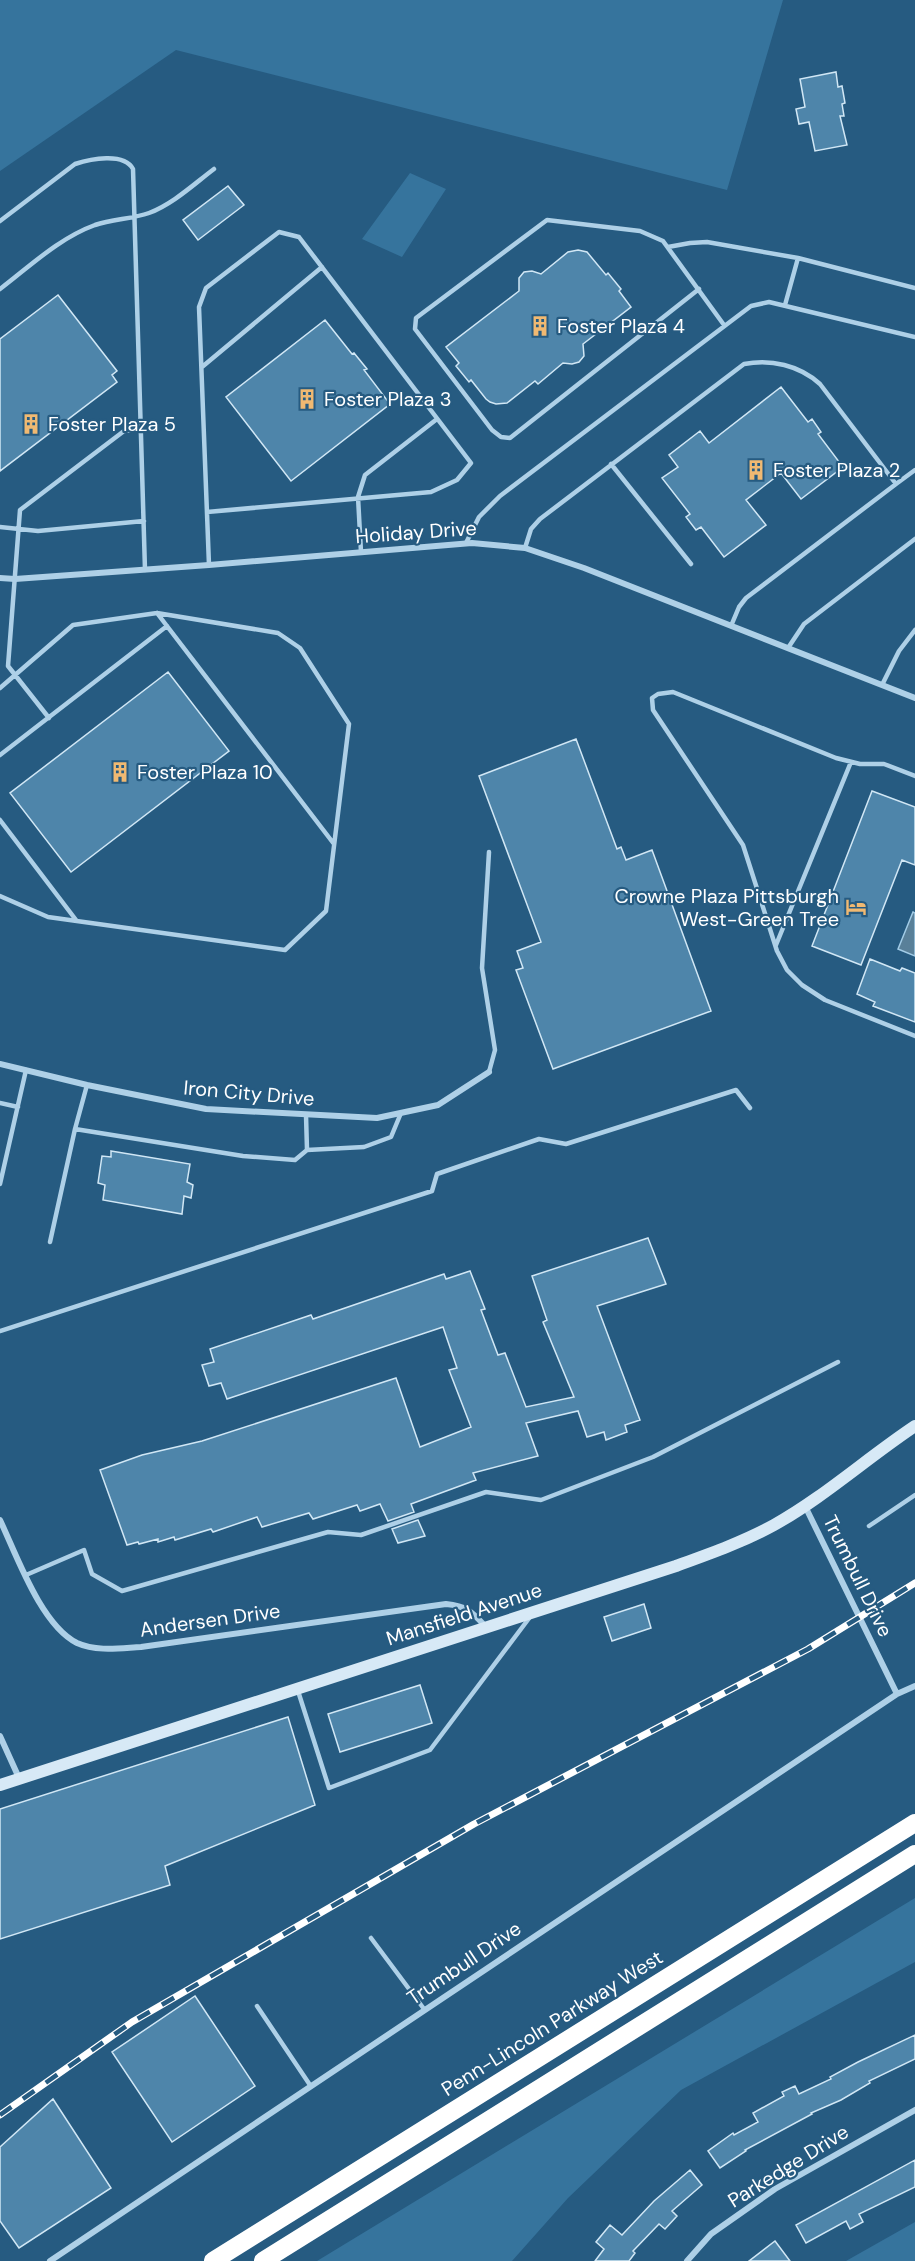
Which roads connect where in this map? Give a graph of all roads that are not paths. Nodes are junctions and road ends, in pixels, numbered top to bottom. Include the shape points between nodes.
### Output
1 (214, 169) dead end
2 (134, 218) junction
3 (0, 221) edge
4 (668, 247) junction
5 (798, 258) junction
6 (322, 267) junction
7 (915, 288) edge
8 (0, 289) edge
9 (699, 289) junction
10 (785, 305) junction
11 (724, 325) junction
12 (915, 337) edge
13 (202, 367) junction
14 (437, 419) junction
15 (141, 429) junction
16 (611, 464) junction
17 (915, 470) edge
18 (897, 484) junction
19 (358, 497) junction
20 (207, 512) junction
21 (144, 521) junction
22 (0, 527) edge
23 (19, 529) junction
24 (915, 539) edge
25 (466, 543) junction
26 (525, 548) junction
27 (360, 552) junction
28 (691, 564) dead end
29 (209, 565) junction
30 (145, 570) junction
31 (0, 578) edge
32 (15, 579) junction
33 (157, 613) junction
34 (167, 626) junction
35 (731, 626) junction
36 (915, 630) edge
37 (788, 648) junction
38 (17, 676) junction
39 (882, 685) junction
40 (0, 688) edge
41 (915, 698) edge
42 (49, 718) junction
43 (0, 755) edge
44 (851, 762) junction
45 (915, 776) edge
46 (0, 820) edge
47 (334, 844) junction
48 (489, 852) dead end
49 (0, 896) edge
50 (76, 920) junction
51 (776, 946) junction
52 (915, 1036) edge
53 (0, 1064) edge
54 (26, 1070) junction
55 (489, 1072) joint
56 (87, 1085) junction
57 (0, 1102) edge
58 (18, 1107) junction
59 (750, 1108) dead end
60 (401, 1113) junction
61 (306, 1115) junction
62 (75, 1129) junction
63 (306, 1150) junction
64 (0, 1184) edge
65 (50, 1242) dead end
66 (0, 1331) edge
67 (838, 1362) dead end
68 (915, 1426) edge
69 (915, 1495) edge
70 (805, 1505) junction
71 (0, 1520) edge
72 (868, 1526) dead end
73 (26, 1575) junction
74 (534, 1611) junction
75 (486, 1627) junction
76 (915, 1686) edge
77 (297, 1689) junction
78 (897, 1694) junction
79 (0, 1736) edge
80 (20, 1779) junction
81 (0, 1785) edge
82 (915, 1823) edge
83 (915, 1854) edge
84 (371, 1938) dead end
85 (257, 2006) dead end
86 (424, 2009) junction
87 (310, 2085) junction
88 (915, 2110) edge
89 (50, 2261) edge
90 (213, 2261) edge
91 (263, 2261) edge
92 (687, 2261) edge

1 - 2 lane via 170,201
2 - 3 lane via 133,169 118,159 75,164
2 - 8 lane via 95,225 60,243
2 - 15 lane
4 - 5 lane via 707,242
4 - 9 lane
4 - 9 lane via 640,231 547,220 416,318 415,329 492,430 510,438
5 - 7 lane
5 - 10 lane
6 - 13 lane
6 - 13 lane via 299,237 279,232 206,288 199,307
6 - 14 lane
9 - 11 lane
10 - 11 lane via 769,302 751,306
10 - 12 lane
11 - 25 lane via 500,496 479,517
13 - 20 lane
14 - 19 lane via 365,475
14 - 19 lane via 471,463 457,480 431,492
15 - 21 lane
15 - 23 lane via 124,431 20,510
16 - 18 lane via 744,364 761,361 808,374 820,384
16 - 26 lane via 540,519 531,529
16 - 28 lane
17 - 18 lane
18 - 35 lane via 746,598
19 - 20 lane
19 - 27 lane
20 - 29 lane
21 - 23 lane via 38,531
21 - 30 lane
22 - 23 lane
23 - 32 lane
24 - 37 lane via 804,624
25 - 26 street, Holiday Drive
25 - 27 street, Holiday Drive
26 - 35 street, Holiday Drive
27 - 29 street, Holiday Drive
29 - 30 street, Holiday Drive
30 - 32 street, Holiday Drive
31 - 32 street, Holiday Drive
32 - 38 lane via 8,666
33 - 34 lane
33 - 38 lane via 74,625
33 - 47 lane via 278,633 300,648 349,724
34 - 42 lane
34 - 47 lane
35 - 37 street, Holiday Drive
36 - 39 lane
37 - 39 street, Holiday Drive
38 - 40 lane
38 - 42 lane
39 - 41 street, Holiday Drive
42 - 43 lane
44 - 45 lane via 884,764
44 - 51 lane
44 - 51 lane via 673,692 652,698 653,710 743,845
46 - 50 lane
47 - 50 lane via 326,911 285,950
48 - 55 lane via 482,968 495,1050
49 - 50 lane via 48,917
51 - 52 lane via 787,970 825,1000
53 - 54 street, Iron City Drive
54 - 56 street, Iron City Drive
54 - 58 lane
55 - 60 street, Iron City Drive via 438,1105
56 - 61 street, Iron City Drive via 206,1109
56 - 62 lane
57 - 58 lane
58 - 64 lane
59 - 66 lane via 736,1090 566,1144 539,1140 437,1174 432,1191
60 - 61 street, Iron City Drive via 378,1118
60 - 63 lane via 391,1137 364,1147
61 - 63 lane
62 - 63 lane via 243,1156 295,1160
62 - 65 lane
67 - 73 lane via 653,1457 541,1500 486,1492 361,1535 328,1532 122,1591 92,1574 84,1550
68 - 70 main road, Mansfield Avenue
69 - 72 lane
70 - 74 main road, Mansfield Avenue via 721,1550
70 - 78 street, Trumbull Drive
71 - 73 street, Andersen Drive
73 - 75 street, Andersen Drive via 48,1618 62,1633 78,1643 98,1648 141,1647 446,1604 471,1611
74 - 75 main road, Mansfield Avenue
74 - 77 lane via 430,1750 330,1788
75 - 77 main road, Mansfield Avenue
76 - 78 street, Trumbull Drive
77 - 80 main road, Mansfield Avenue
78 - 86 street, Trumbull Drive
79 - 80 street
80 - 81 main road, Mansfield Avenue
82 - 90 highway, Penn-Lincoln Parkway West
83 - 91 highway
84 - 86 lane
85 - 87 lane
86 - 87 street, Trumbull Drive
87 - 89 street, Trumbull Drive
88 - 92 street, Parkedge Drive via 776,2189 711,2234

